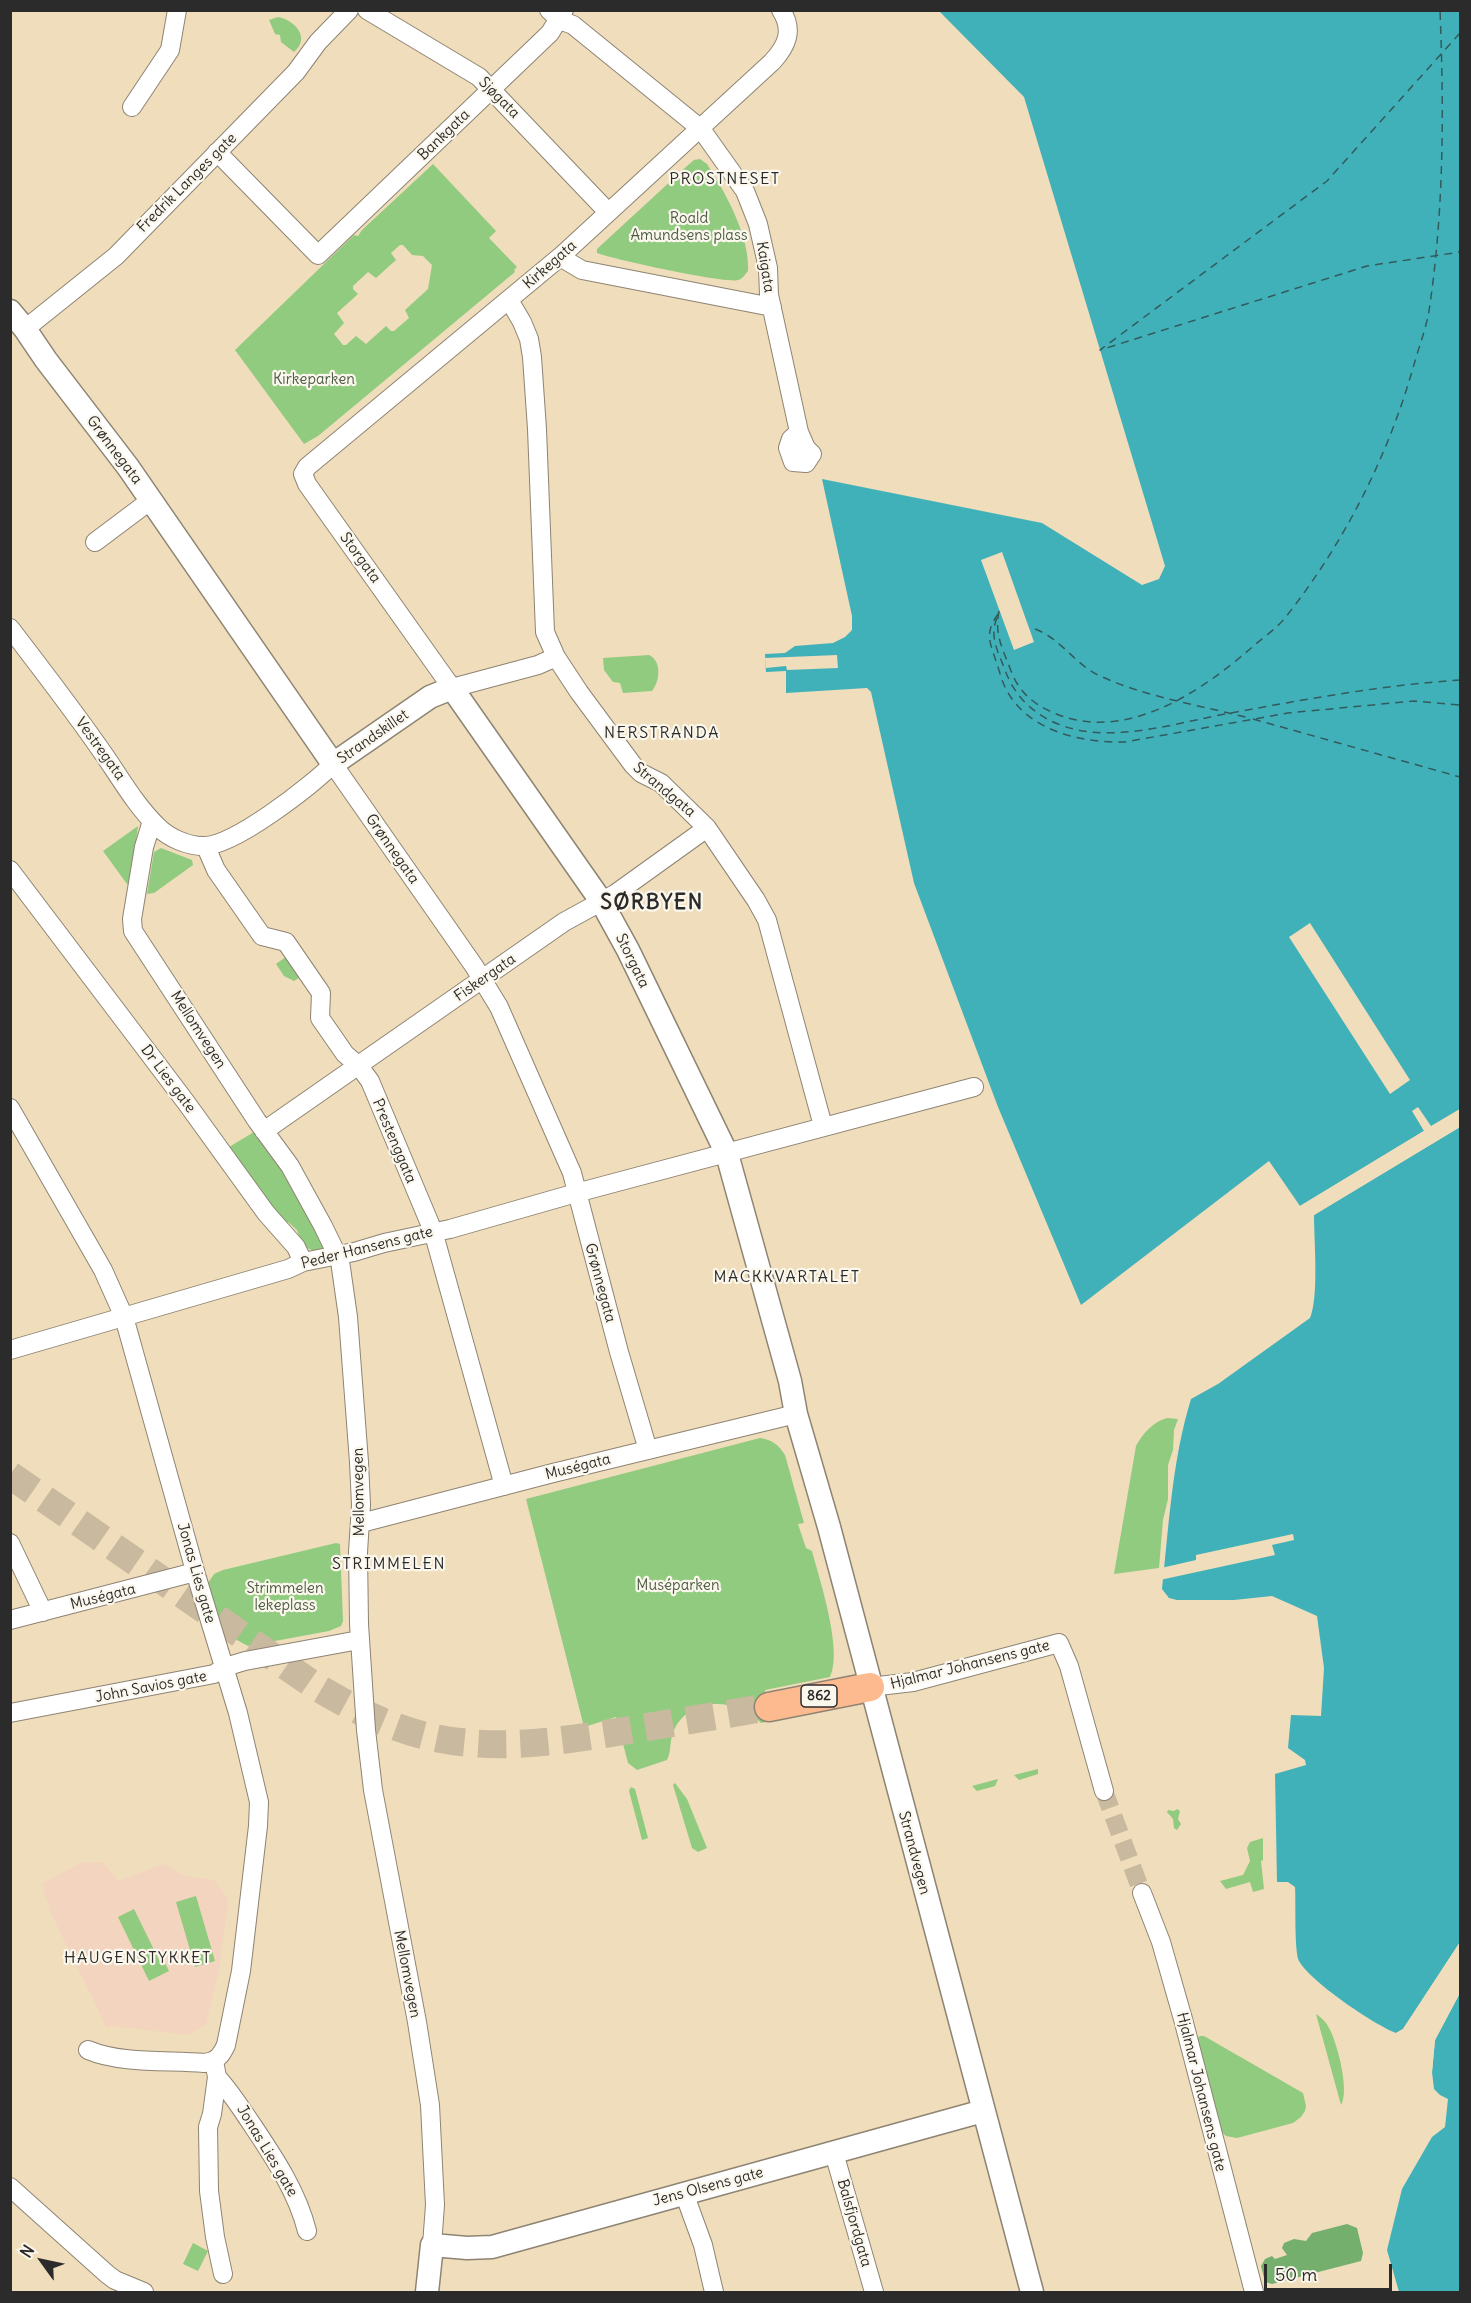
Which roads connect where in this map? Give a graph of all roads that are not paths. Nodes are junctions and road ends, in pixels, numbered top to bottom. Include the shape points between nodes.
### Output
1 (177, 10) edge
2 (349, 10) edge
3 (367, 10) edge
4 (781, 10) edge
5 (558, 14) edge
6 (492, 90) junction
7 (132, 107) dead end
8 (701, 129) junction
9 (217, 152) junction
10 (608, 212) junction
11 (560, 257) junction
12 (509, 300) junction
13 (772, 307) junction
14 (10, 310) edge
15 (18, 335) edge
16 (799, 432) dead end
17 (305, 470) joint
18 (151, 500) junction
19 (95, 542) dead end
20 (10, 628) edge
21 (556, 657) junction
22 (452, 688) junction
23 (333, 764) junction
24 (152, 821) junction
25 (707, 828) junction
26 (206, 847) junction
27 (10, 870) edge
28 (601, 901) junction
29 (482, 980) junction
30 (359, 1066) junction
31 (974, 1087) dead end
32 (10, 1108) edge
33 (824, 1126) junction
34 (264, 1131) junction
35 (727, 1154) junction
36 (576, 1193) junction
37 (433, 1231) junction
38 (338, 1256) junction
39 (303, 1262) junction
40 (124, 1317) junction
41 (10, 1350) edge
42 (796, 1414) junction
43 (648, 1450) junction
44 (504, 1486) junction
45 (361, 1523) junction
46 (10, 1543) edge
47 (195, 1572) junction
48 (43, 1612) junction
49 (10, 1620) edge
50 (359, 1640) junction
51 (225, 1667) junction
52 (870, 1687) junction
53 (769, 1707) tunnel mouth
54 (10, 1713) edge
55 (1104, 1791) tunnel mouth
56 (1142, 1893) tunnel mouth
57 (88, 2050) dead end
58 (216, 2069) junction
59 (983, 2111) junction
60 (834, 2153) junction
61 (10, 2187) edge
62 (684, 2193) junction
63 (307, 2231) dead end
64 (432, 2245) junction
65 (222, 2274) dead end
66 (144, 2292) edge
67 (427, 2292) edge
68 (714, 2292) edge
69 (874, 2292) edge
70 (1032, 2292) edge
71 (1254, 2292) edge

1 - 7 street via 170,50
2 - 9 street, Fredrik Langes gate via 318,42 297,72
3 - 6 street, Sjøgata via 479,77
4 - 8 street, Kirkegata via 788,22 785,47
5 - 6 street, Bankgata via 550,33
5 - 8 street, Kaigata
6 - 9 street, Bankgata via 318,255
6 - 10 street, Sjøgata
8 - 10 street, Kirkegata
8 - 13 street, Kaigata via 735,174 752,205 768,268
9 - 15 street, Fredrik Langes gate via 116,256
10 - 11 street, Kirkegata
11 - 12 street, Kirkegata
11 - 13 street via 582,270
12 - 17 street, Kirkegata
12 - 21 street, Strandgata via 529,339 532,357 545,632
13 - 16 street, Kaigata
14 - 15 street, Grønnegata
15 - 18 street, Grønnegata via 38,350
17 - 22 street, Storgata via 307,484
18 - 19 street
18 - 23 street, Grønnegata
20 - 24 street, Vestregata
21 - 22 street, Strandskillet
21 - 25 street, Strandgata via 633,765 661,783
22 - 23 street, Strandskillet via 430,698
22 - 28 street, Storgata
23 - 26 street, Strandskillet via 313,783 243,832
23 - 29 street, Grønnegata
24 - 26 street, Vestregata via 179,840
24 - 34 street, Mellomvegen via 132,919 134,931
25 - 28 street, Fiskergata
25 - 33 street, Strandgata via 766,920
26 - 30 street, Prestenggata via 216,870 262,936 286,942 321,993 320,1018 345,1054
27 - 39 street, Dr Lies gate via 266,1213 296,1247
28 - 29 street, Fiskergata
28 - 35 street, Storgata
29 - 30 street, Fiskergata
29 - 36 street, Grønnegata via 499,1007 549,1118 572,1173
30 - 34 street, Fiskergata
30 - 37 street, Prestenggata via 370,1081
31 - 33 street
32 - 40 street, Jonas Lies gate via 103,1270
33 - 35 street, Peder Hansens gate
34 - 38 street, Mellomvegen via 302,1186
35 - 36 street, Peder Hansens gate
35 - 42 street, Storgata
36 - 37 street, Peder Hansens gate
36 - 43 street, Grønnegata
37 - 38 street, Peder Hansens gate
37 - 44 street, Prestenggata
38 - 39 street, Peder Hansens gate
38 - 45 street, Mellomvegen via 349,1328
39 - 40 street, Peder Hansens gate
40 - 41 street, Peder Hansens gate
40 - 47 street, Jonas Lies gate
42 - 43 street, Muségata
42 - 52 street, Strandvegen
43 - 44 street, Muségata
44 - 45 street, Muségata
45 - 50 street, Mellomvegen
46 - 48 street
47 - 48 street, Muségata
47 - 51 street, Jonas Lies gate
48 - 49 street, Muségata
50 - 51 street, John Savios gate
50 - 64 street, Mellomvegen via 373,1790 430,2105 435,2205
51 - 54 street, John Savios gate via 214,1674
51 - 58 street, Jonas Lies gate via 259,1802 241,1971 226,2045
52 - 53 main road, 862
52 - 55 street, Hjalmar Johansens gate via 913,1682 1059,1643
52 - 59 street, Strandvegen
56 - 71 street, Hjalmar Johansens gate via 1183,2019
57 - 58 street via 118,2058 204,2063
58 - 63 street, Jonas Lies gate via 281,2170 300,2205
58 - 65 street, Jonas Lies gate via 208,2127 209,2191
59 - 60 street, Jens Olsens gate
59 - 70 street, Strandvegen
60 - 62 street, Jens Olsens gate
60 - 69 street, Balsfjordgata
61 - 66 street via 107,2274
62 - 64 street, Jens Olsens gate via 492,2247
62 - 68 street via 703,2245
64 - 67 street, Mellomvegen

